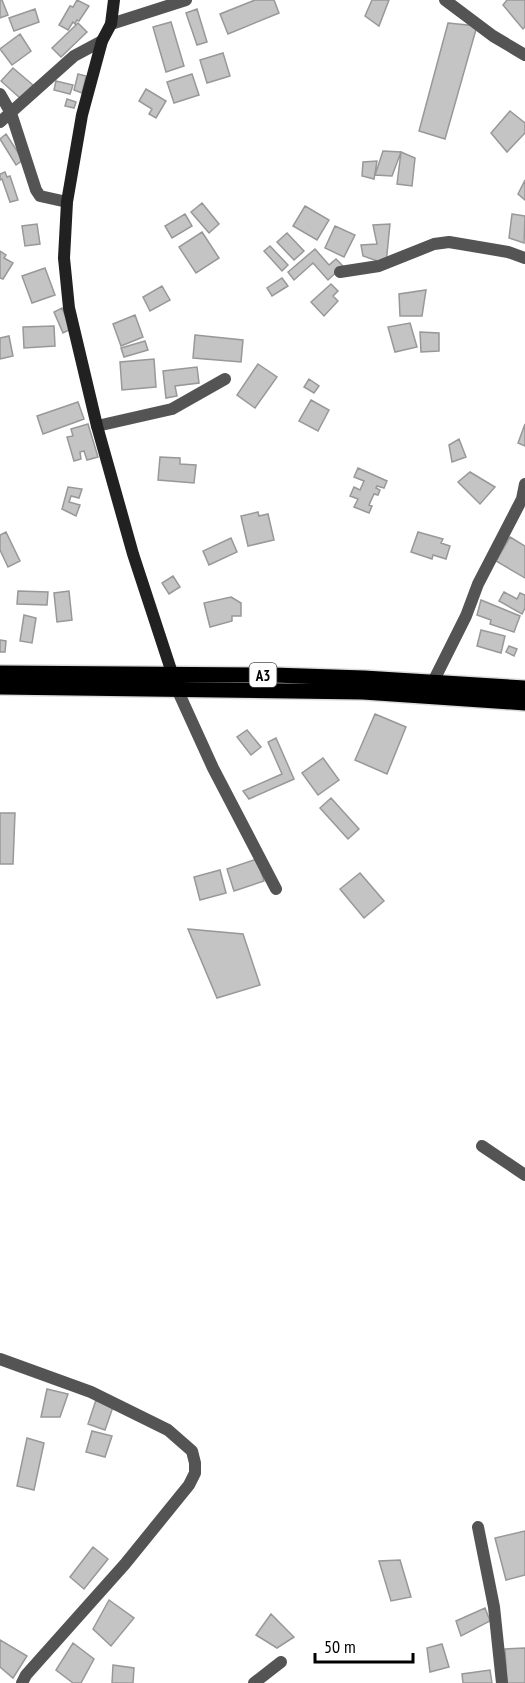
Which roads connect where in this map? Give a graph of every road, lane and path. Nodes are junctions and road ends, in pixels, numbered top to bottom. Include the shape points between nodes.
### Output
1 (114, 0) edge
2 (186, 0) edge
3 (445, 0) edge
4 (111, 24) junction
5 (102, 41) junction
6 (525, 56) edge
7 (0, 94) edge
8 (11, 113) junction
9 (0, 122) edge
10 (67, 202) junction
11 (525, 258) edge
12 (340, 272) dead end
13 (225, 379) dead end
14 (97, 426) junction
15 (525, 484) edge
16 (0, 673) edge
17 (171, 674) junction
18 (433, 682) junction
19 (0, 687) edge
20 (525, 688) edge
21 (177, 689) junction
22 (525, 703) edge
23 (276, 889) dead end
24 (482, 1146) dead end
25 (525, 1175) edge
26 (0, 1359) edge
27 (478, 1527) dead end
28 (281, 1662) dead end
29 (22, 1683) edge
30 (254, 1683) edge
31 (502, 1683) edge

1 - 4 street
2 - 4 street
3 - 6 street
4 - 5 street
5 - 8 street via 75,56
5 - 10 street via 82,115
7 - 8 street
8 - 9 street
8 - 10 street via 36,190 40,196
10 - 14 street via 64,258 69,308
11 - 12 street via 449,242 379,266
13 - 14 street via 172,409
14 - 17 street
15 - 18 street via 522,499
16 - 17 main road, A3
17 - 18 main road, A3
17 - 21 street
18 - 20 main road, A3
19 - 21 main road, A3
21 - 22 main road, A3 via 363,692
21 - 23 street
24 - 25 street
26 - 29 street via 91,1392 168,1430 192,1451 195,1463 189,1485
27 - 31 street via 494,1607
28 - 30 street

